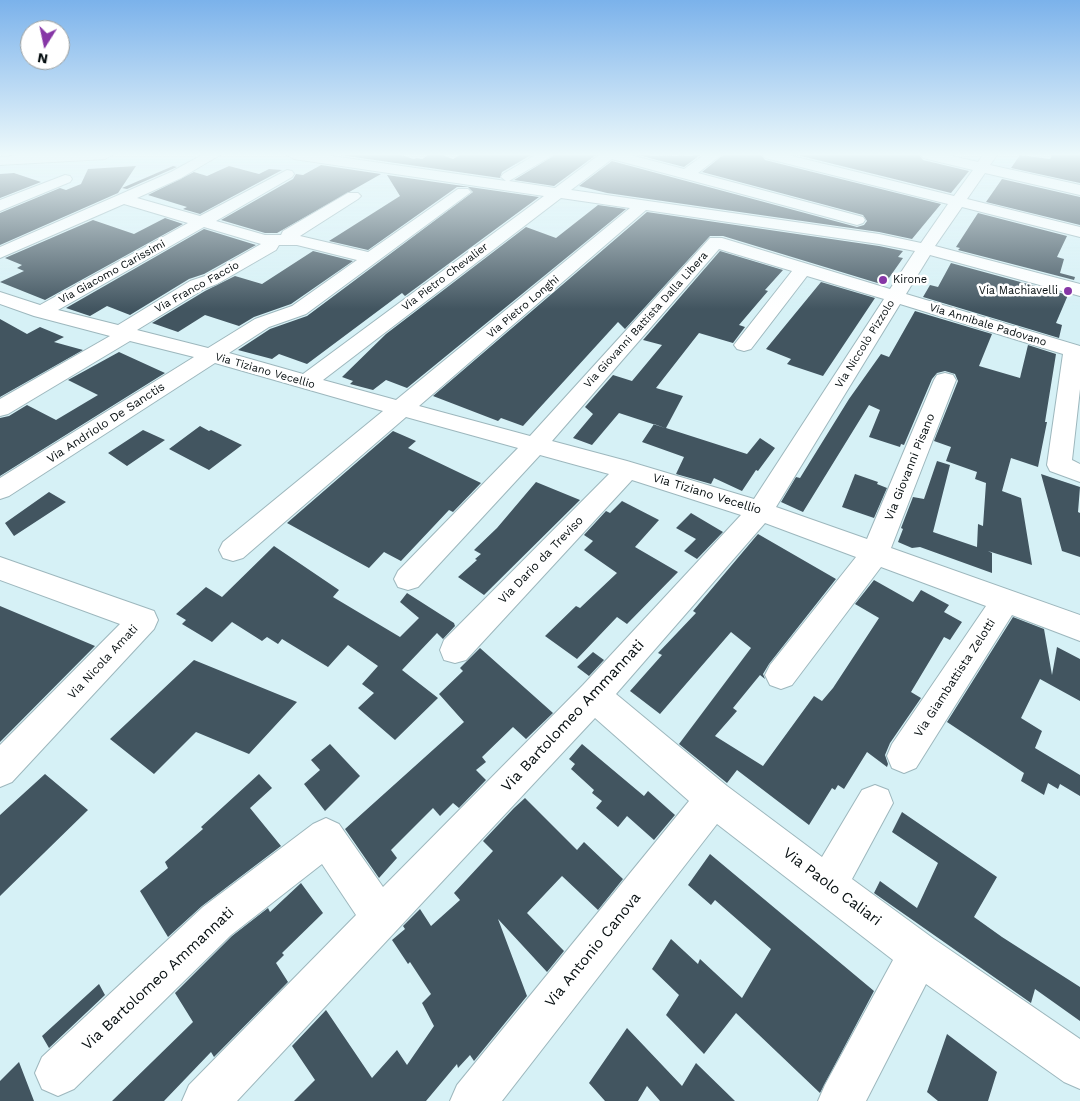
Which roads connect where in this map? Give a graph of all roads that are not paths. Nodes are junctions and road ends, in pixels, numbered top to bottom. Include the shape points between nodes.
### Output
1 (102, 206) edge
2 (152, 206) edge
3 (230, 206) edge
4 (336, 206) edge
5 (444, 206) edge
6 (538, 206) edge
7 (641, 206) edge
8 (653, 206) edge
9 (794, 206) edge
10 (954, 206) edge
11 (975, 206) edge
12 (203, 222) junction
13 (1080, 232) edge
14 (280, 240) junction
15 (928, 245) junction
16 (0, 253) edge
17 (372, 258) junction
18 (803, 268) junction
19 (1080, 290) edge
20 (895, 296) junction
21 (6, 305) edge
22 (41, 312) junction
23 (124, 333) junction
24 (744, 345) dead end
25 (1077, 352) edge
26 (211, 355) junction
27 (945, 380) dead end
28 (306, 382) junction
29 (0, 409) edge
30 (402, 409) junction
31 (536, 444) junction
32 (1070, 469) edge
33 (628, 470) junction
34 (0, 490) edge
35 (760, 511) junction
36 (233, 550) dead end
37 (875, 554) junction
38 (0, 568) edge
39 (408, 580) dead end
40 (1005, 601) junction
41 (1080, 628) edge
42 (455, 650) dead end
43 (781, 675) dead end
44 (594, 696) junction
45 (904, 756) dead end
46 (0, 770) edge
47 (714, 799) junction
48 (875, 803) dead end
49 (828, 884) junction
50 (381, 918) junction
51 (919, 954) junction
52 (1080, 1066) edge
53 (58, 1073) dead end
54 (205, 1101) edge
55 (473, 1101) edge
56 (841, 1101) edge

1 - 16 street
2 - 12 street
3 - 12 street, Via Giacomo Carissimi
4 - 14 street, Via Franco Faccio
5 - 17 street, Via Andriolo De Sanctis
6 - 28 street, Via Pietro Chevalier
7 - 30 street, Via Pietro Longhi
8 - 15 street
9 - 15 street
10 - 15 street, Via Niccolò Pizzolo
11 - 13 street
12 - 14 street
12 - 22 street, Via Giacomo Carissimi
14 - 17 street
14 - 23 street, Via Franco Faccio via 197,285
15 - 19 street
15 - 20 street, Via Niccolò Pizzolo
17 - 26 street, Via Andriolo De Sanctis via 299,310 262,323
18 - 20 street, Via Giovanni Battista Dalla Libera
18 - 24 street
18 - 31 street, Via Giovanni Battista Dalla Libera via 716,242
20 - 25 street, Via Annibale Padovano
20 - 35 street, Via Niccolò Pizzolo
21 - 22 street, Via Tiziano Vecellio
22 - 23 street, Via Tiziano Vecellio
23 - 26 street, Via Tiziano Vecellio
23 - 29 street
25 - 32 street
26 - 28 street, Via Tiziano Vecellio
26 - 34 street, Via Andriolo De Sanctis
27 - 37 street, Via Giovanni Pisano
28 - 30 street, Via Tiziano Vecellio
30 - 31 street, Via Tiziano Vecellio
30 - 36 street
31 - 33 street, Via Tiziano Vecellio
31 - 39 street
33 - 35 street, Via Tiziano Vecellio
33 - 42 street, Via Dario da Treviso
35 - 37 street, Via Tiziano Vecellio
35 - 44 street, Via Bartolomeo Ammannati
37 - 40 street, Via Tiziano Vecellio
37 - 43 street
38 - 46 street, Via Nicola Amati via 143,620
40 - 41 street, Via Tiziano Vecellio
40 - 45 street, Via Giambattista Zelotti
44 - 47 street, Via Paolo Caliari
44 - 50 street, Via Bartolomeo Ammannati
47 - 49 street, Via Paolo Caliari
47 - 55 street, Via Antonio Canova
48 - 49 street
49 - 51 street, Via Paolo Caliari
50 - 53 street, Via Bartolomeo Ammannati via 326,837 217,921
50 - 54 street, Via Bartolomeo Ammannati
51 - 52 street, Via Paolo Caliari
51 - 56 street

